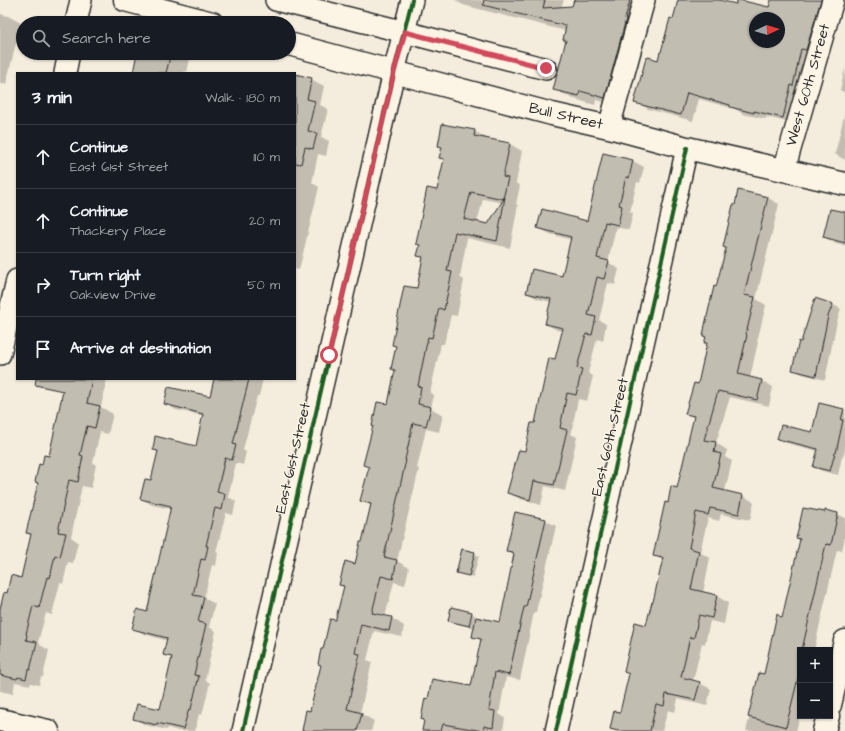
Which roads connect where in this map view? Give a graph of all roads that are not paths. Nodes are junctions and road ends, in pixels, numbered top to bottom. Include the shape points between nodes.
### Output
1 (81, 0) edge
2 (125, 0) edge
3 (276, 0) edge
4 (412, 0) edge
5 (644, 0) edge
6 (833, 0) edge
7 (78, 16) edge
8 (186, 16) edge
9 (405, 32) junction
10 (296, 46) edge
11 (68, 60) edge
12 (546, 68) dead end
13 (65, 72) edge
14 (394, 72) junction
15 (609, 126) junction
16 (687, 148) junction
17 (784, 170) junction
18 (845, 184) edge
19 (16, 284) edge
20 (0, 354) edge
21 (845, 641) edge
22 (833, 693) edge
23 (827, 719) edge
24 (0, 720) edge
25 (48, 731) edge
26 (243, 731) edge
27 (556, 731) edge
28 (824, 731) edge

1 - 7 street
2 - 8 street
3 - 9 street
4 - 9 street, East 61st Street
5 - 15 street
6 - 17 street, West 60th Street
9 - 12 street
9 - 14 street, East 61st Street
10 - 14 street, Bull Street
11 - 13 street
14 - 15 street, Bull Street
14 - 26 street, East 61st Street
15 - 16 street, Bull Street
16 - 17 street, Bull Street
16 - 27 street, East 60th Street
17 - 18 street, Bull Street
19 - 20 street
21 - 22 street
23 - 28 street
24 - 25 street

